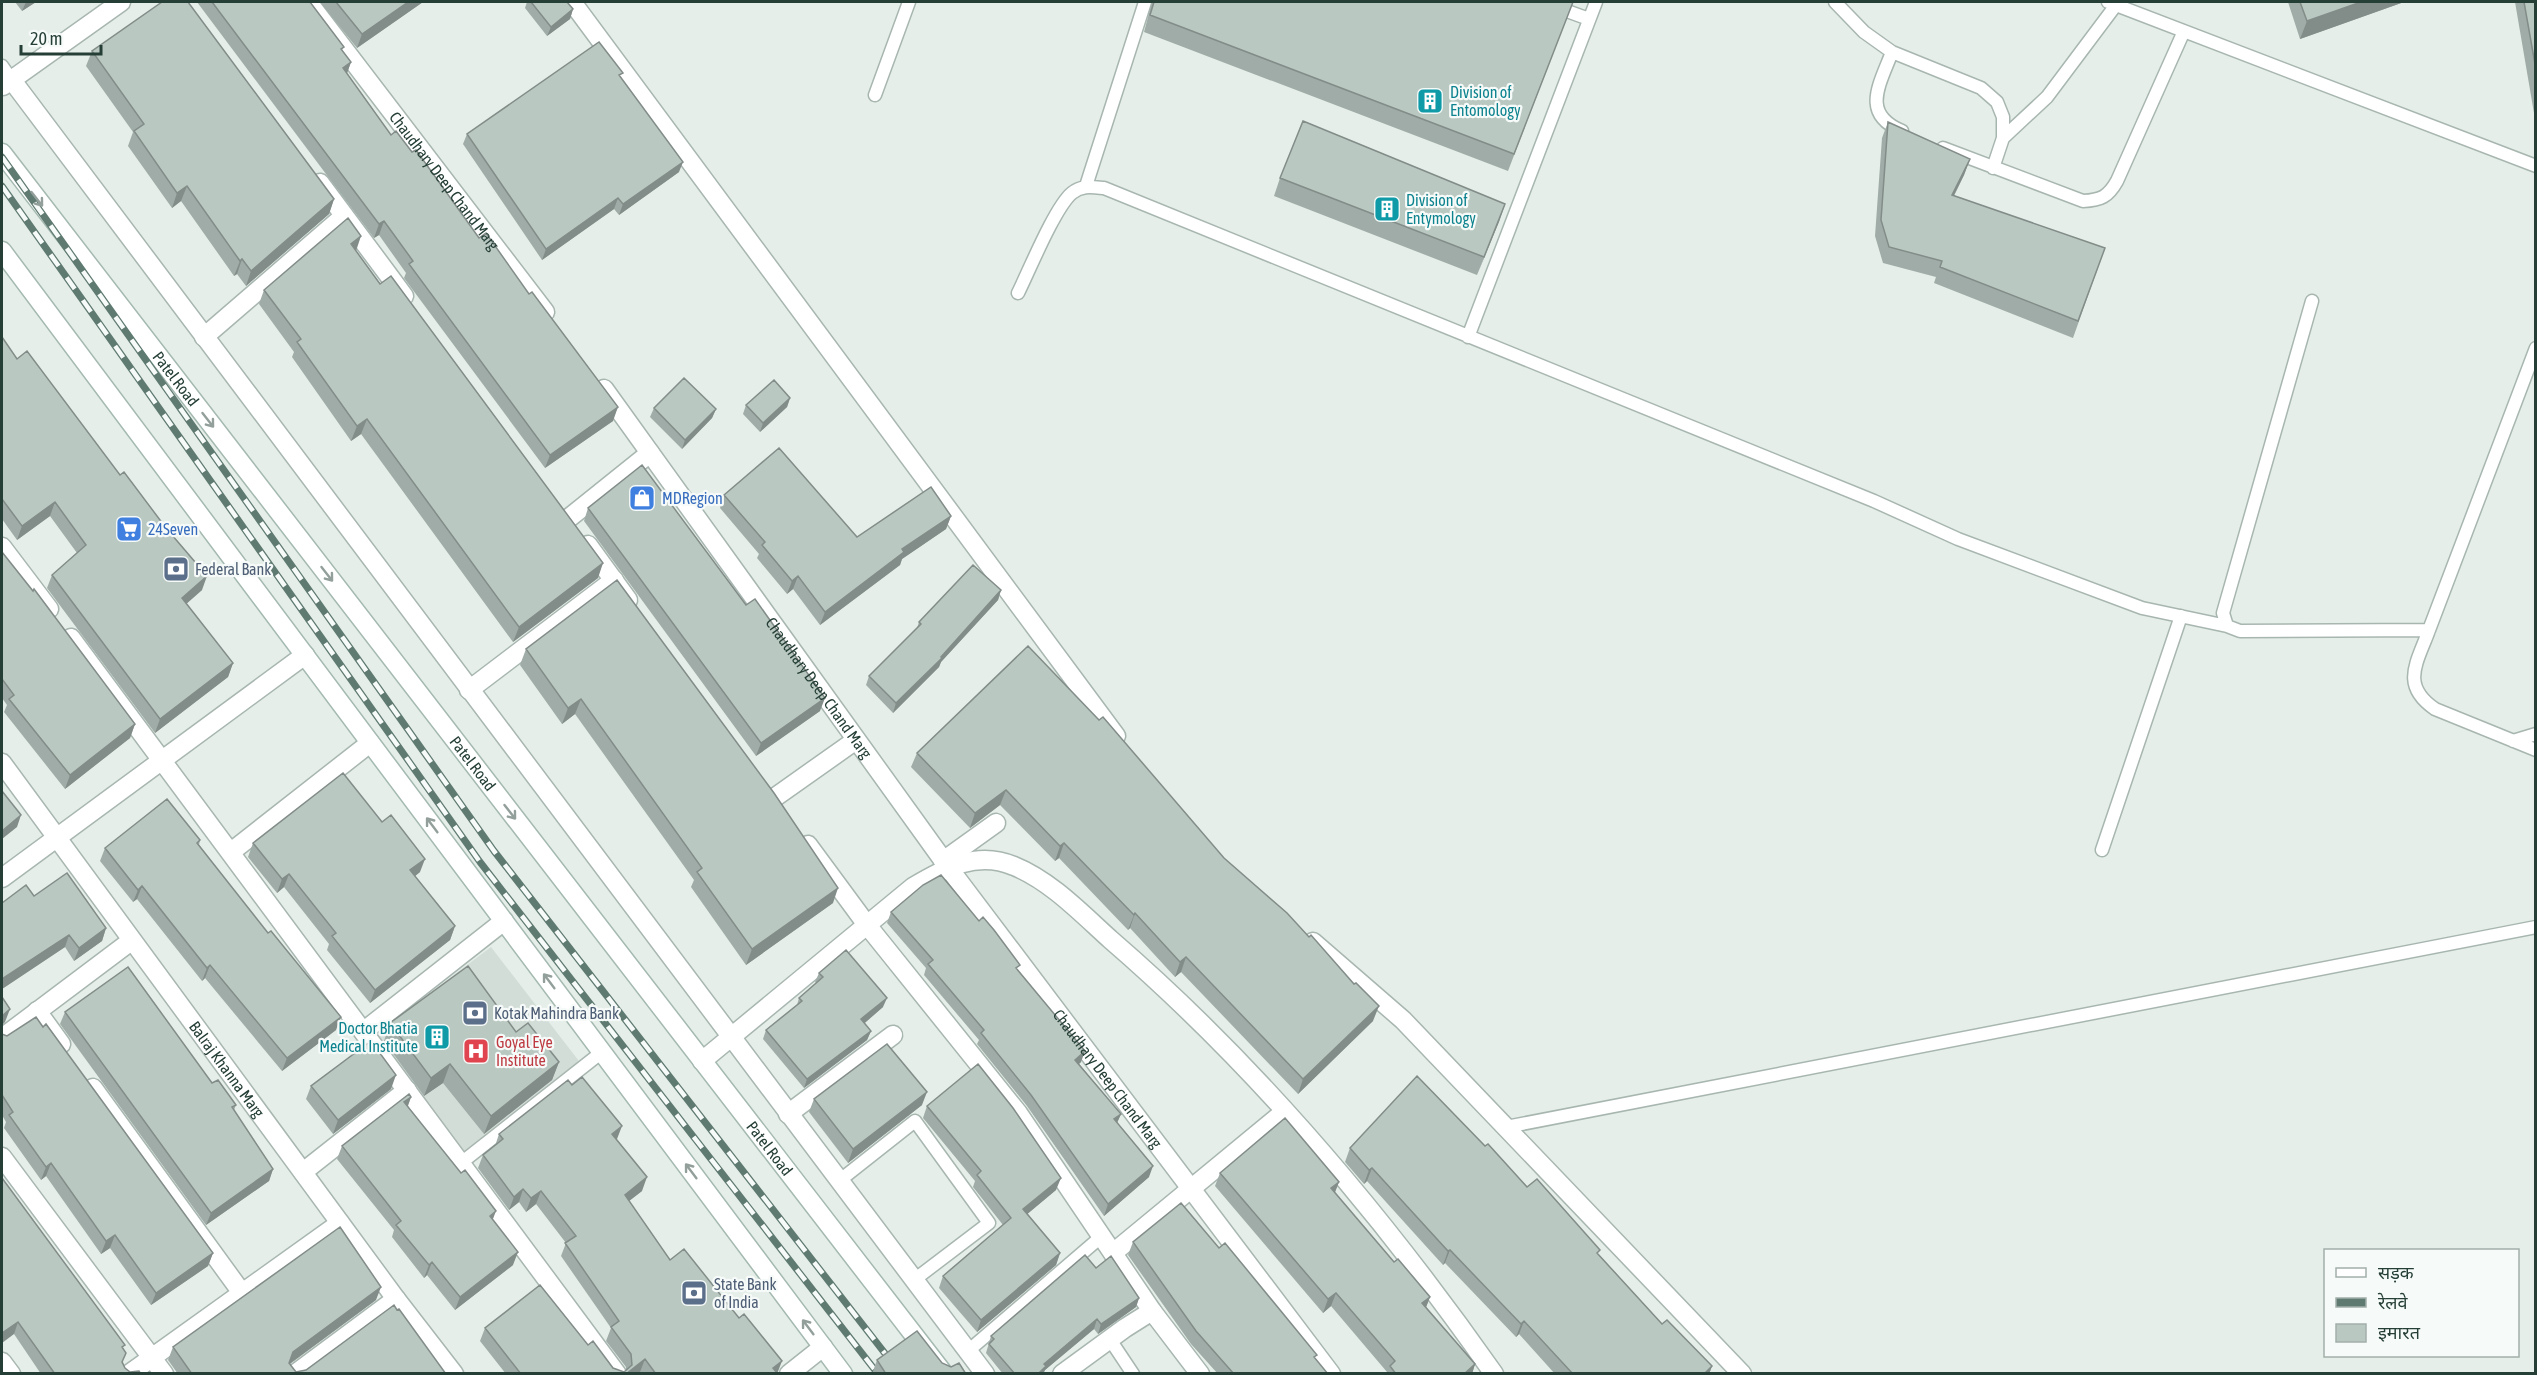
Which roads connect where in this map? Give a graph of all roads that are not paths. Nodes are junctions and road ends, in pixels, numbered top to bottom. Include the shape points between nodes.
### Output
1 (120, 2) edge
2 (308, 2) edge
3 (572, 2) edge
4 (909, 2) edge
5 (1145, 2) edge
6 (1542, 2) edge
7 (1596, 2) edge
8 (2112, 3) edge
9 (1838, 4) edge
10 (1589, 19) junction
11 (2184, 31) junction
12 (1892, 52) junction
13 (5, 77) edge
14 (874, 95) dead end
15 (2003, 138) junction
16 (2, 153) edge
17 (2535, 165) edge
18 (1993, 168) junction
19 (309, 169) edge
20 (1086, 186) junction
21 (344, 216) junction
22 (2, 251) edge
23 (1018, 293) dead end
24 (2312, 301) dead end
25 (415, 311) edge
26 (553, 322) edge
27 (204, 337) junction
28 (1468, 337) junction
29 (2535, 348) edge
30 (596, 379) edge
31 (650, 453) junction
32 (555, 499) edge
33 (568, 518) junction
34 (2, 547) edge
35 (614, 580) junction
36 (2181, 616) junction
37 (642, 618) edge
38 (2227, 626) junction
39 (2429, 630) junction
40 (305, 655) junction
41 (469, 690) junction
42 (2535, 734) edge
43 (856, 740) junction
44 (2514, 741) junction
45 (370, 743) junction
46 (2535, 750) edge
47 (1131, 753) edge
48 (162, 760) junction
49 (2, 763) edge
50 (787, 816) edge
51 (996, 823) dead end
52 (800, 834) edge
53 (56, 838) junction
54 (2102, 850) dead end
55 (231, 852) junction
56 (945, 864) junction
57 (2, 878) edge
58 (504, 921) junction
59 (867, 925) junction
60 (2535, 927) edge
61 (1297, 928) edge
62 (131, 941) junction
63 (37, 1011) junction
64 (364, 1031) junction
65 (893, 1035) dead end
66 (2, 1038) edge
67 (731, 1039) junction
68 (602, 1052) junction
69 (71, 1058) edge
70 (702, 1060) junction
71 (85, 1077) edge
72 (407, 1090) junction
73 (1284, 1112) junction
74 (788, 1113) junction
75 (1506, 1127) junction
76 (2, 1157) edge
77 (461, 1163) junction
78 (303, 1172) junction
79 (839, 1181) junction
80 (1192, 1188) junction
81 (340, 1223) junction
82 (1102, 1236) junction
83 (1113, 1253) junction
84 (914, 1280) junction
85 (242, 1293) junction
86 (396, 1299) junction
87 (1152, 1311) junction
88 (1109, 1338) junction
89 (823, 1347) junction
90 (968, 1351) junction
91 (152, 1357) junction
92 (2, 1362) edge
93 (10, 1374) edge
94 (129, 1374) edge
95 (164, 1374) edge
96 (295, 1374) edge
97 (454, 1374) edge
98 (617, 1374) edge
99 (789, 1374) edge
100 (843, 1374) edge
101 (944, 1374) edge
102 (984, 1374) edge
103 (1062, 1374) edge
104 (1133, 1374) edge
105 (1200, 1374) edge
106 (1331, 1374) edge
107 (1494, 1374) edge
108 (1742, 1374) edge

1 - 13 street
2 - 26 street, Chaudhary Deep Chand Marg
3 - 47 street
4 - 14 lane
5 - 20 lane
6 - 10 lane
7 - 10 lane
8 - 11 lane
8 - 15 lane via 2047,97
9 - 12 lane via 1864,32
10 - 28 lane
11 - 17 lane
11 - 18 lane via 2110,194 2083,201
12 - 15 lane via 1981,88 1997,102 2003,117
12 - 18 lane via 1876,92 1876,107 1883,121
13 - 27 street
15 - 18 lane
16 -> 70 street, Patel Road
19 - 21 street
20 - 23 lane via 1072,194 1060,210
20 - 28 lane via 1104,188
21 - 25 street
21 - 27 street
22 - 40 street
24 - 38 lane via 2223,613
27 - 41 street
28 - 36 lane via 1958,538 2142,608
29 - 39 lane
30 - 31 street, Chaudhary Deep Chand Marg
31 - 33 street
31 - 43 street, Chaudhary Deep Chand Marg
32 - 33 street
33 - 35 street
34 - 48 street
35 - 37 street
35 - 41 street
36 - 38 lane
36 - 54 lane
38 - 39 lane via 2240,631
39 - 44 lane via 2414,675 2414,688 2421,700
40 - 45 street
40 - 48 street
41 - 67 street
42 - 44 lane
43 - 50 street via 770,793
43 - 56 street, Chaudhary Deep Chand Marg
44 - 46 lane
45 - 55 street
58 -> 45 street
48 - 53 street
48 - 55 street
49 - 53 street, Balraj Khanna Marg
51 - 56 street
52 - 59 street
53 - 57 street
53 - 62 street, Balraj Khanna Marg
55 - 64 street
56 - 59 street
56 - 73 street via 981,859 1014,866 1051,888 1140,965
56 - 80 street, Chaudhary Deep Chand Marg
58 - 64 street
68 -> 58 street
59 - 67 street
59 - 82 street via 1018,1113
60 - 75 lane
61 - 75 street via 1403,1020
62 - 63 street
62 - 78 street, Balraj Khanna Marg
63 - 66 street
63 - 69 street
64 - 72 street
65 - 74 street
67 - 70 street
67 - 74 street
68 - 77 lane
89 -> 68 street
70 - 101 street, Patel Road
71 - 85 street
72 - 77 street
72 - 78 street
73 - 80 street
73 - 107 street via 1376,1216
74 - 79 street
75 - 108 street
76 - 91 street
77 - 98 street
78 - 81 street, Balraj Khanna Marg
79 - 84 street
79 - 84 lane via 915,1121 989,1223
80 - 83 street
80 - 106 street, Chaudhary Deep Chand Marg
81 - 85 street
81 - 86 street, Balraj Khanna Marg
82 - 83 street
82 - 90 lane
83 - 87 street
84 - 90 street
85 - 91 street
86 - 96 street
86 - 97 street, Balraj Khanna Marg
87 - 88 street
87 - 105 street
88 - 103 street
88 - 104 lane
89 - 99 street
89 - 100 street
90 - 102 street
91 - 94 street
91 - 95 street
92 - 93 street

